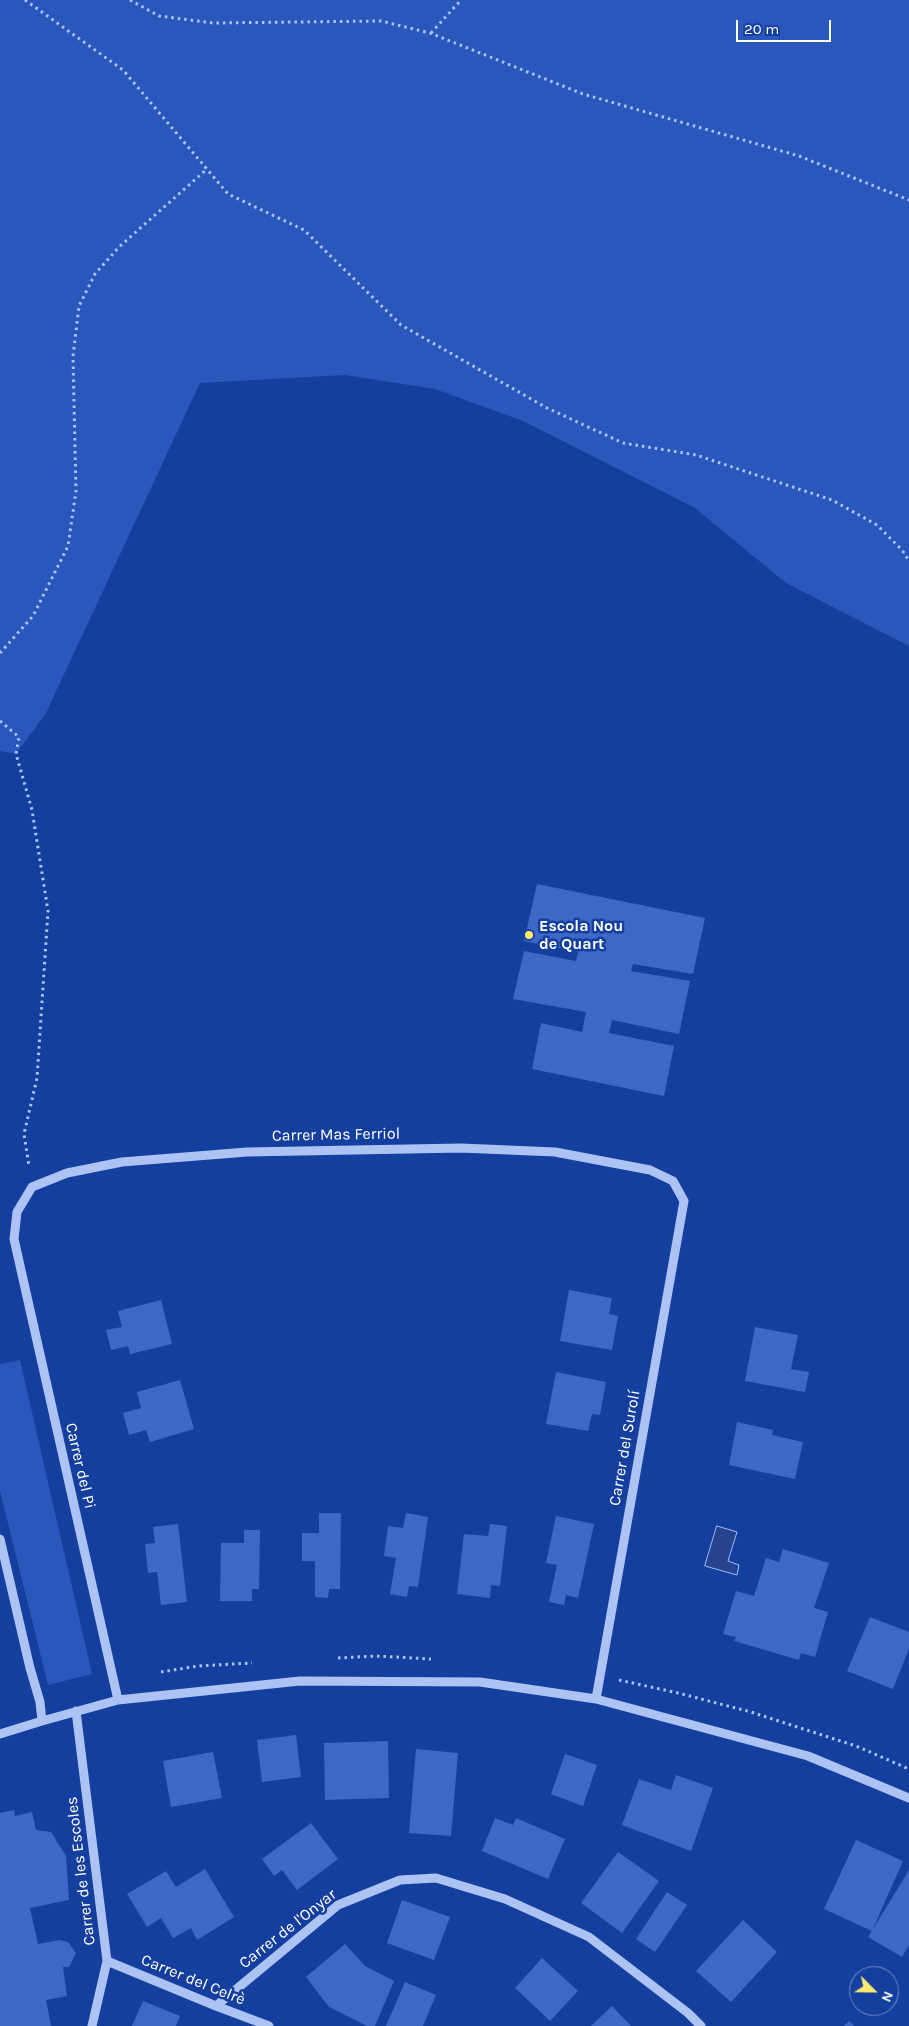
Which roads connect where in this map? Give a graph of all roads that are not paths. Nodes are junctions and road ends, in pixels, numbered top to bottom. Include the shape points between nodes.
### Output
1 (684, 1201) joint
2 (14, 1239) joint
3 (0, 1538) edge
4 (596, 1699) junction
5 (118, 1700) junction
6 (76, 1711) junction
7 (42, 1720) junction
8 (0, 1734) edge
9 (909, 1798) edge
10 (106, 1960) junction
11 (216, 2006) junction
12 (92, 2026) edge
13 (269, 2026) edge
14 (701, 2026) edge

1 - 2 street, Carrer Mas Ferriol via 673,1181 650,1170 555,1152 461,1148 247,1152 122,1162 67,1173 32,1187 17,1212
1 - 4 street, Carrer del Surolí
2 - 5 street, Carrer del Pi
3 - 7 street
4 - 5 street via 480,1682 300,1682
4 - 9 street via 808,1756
5 - 6 street
6 - 7 street
6 - 10 street, Carrer de les Escoles
7 - 8 street
10 - 11 street, Carrer del Celrè
10 - 12 street, Carrer de les Escoles
11 - 13 street, Carrer del Celrè
11 - 14 street, Carrer de l'Onyar via 338,1905 400,1880 436,1878 505,1899 589,1937

